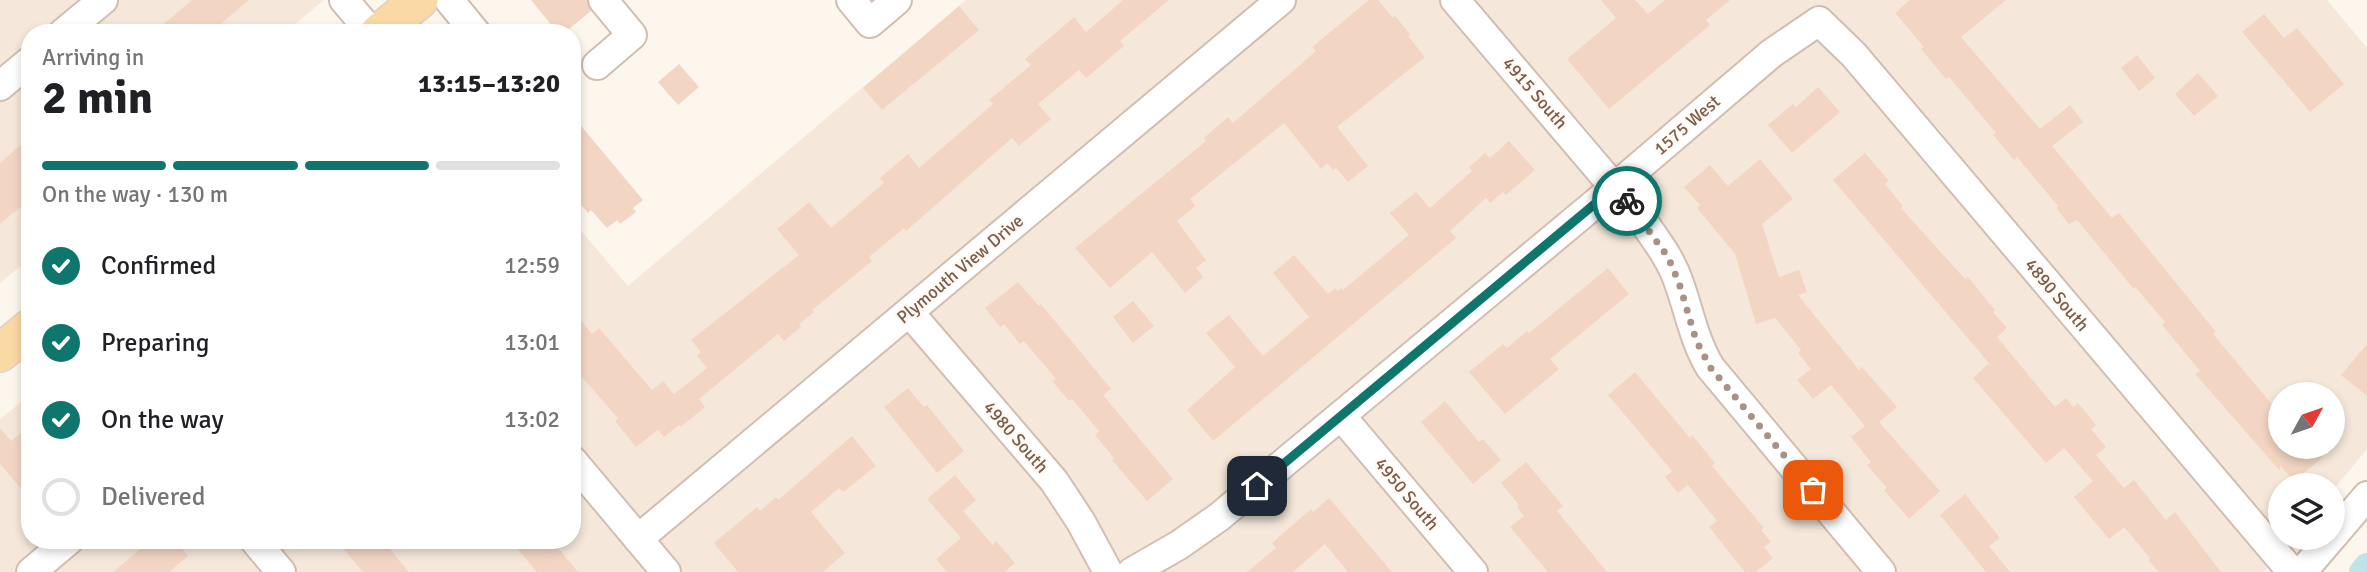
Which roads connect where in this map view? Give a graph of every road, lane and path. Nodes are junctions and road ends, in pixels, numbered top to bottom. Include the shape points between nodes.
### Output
1 (103, 0) edge
2 (344, 0) edge
3 (419, 0) edge
4 (449, 0) edge
5 (603, 0) edge
6 (851, 0) edge
7 (897, 0) edge
8 (1281, 0) edge
9 (1455, 0) edge
10 (1819, 21) joint
11 (74, 24) edge
12 (364, 24) edge
13 (390, 24) edge
14 (469, 24) edge
15 (597, 65) dead end
16 (21, 68) edge
17 (0, 86) edge
18 (1615, 187) junction
19 (909, 312) junction
20 (21, 336) edge
21 (0, 353) edge
22 (1341, 416) junction
23 (581, 471) edge
24 (2367, 496) edge
25 (2345, 522) edge
26 (638, 539) junction
27 (58, 549) edge
28 (262, 549) edge
29 (2321, 550) edge
30 (31, 572) edge
31 (281, 572) edge
32 (666, 572) edge
33 (1108, 572) edge
34 (1132, 572) edge
35 (1473, 572) edge
36 (1881, 572) edge
37 (2292, 572) edge
38 (2302, 572) edge

1 - 11 street
2 - 12 street
3 - 13 main road
4 - 14 street
5 - 15 street via 632,35
6 - 7 street via 870,23
8 - 19 street, Plymouth View Drive
9 - 18 street, 4915 South
10 - 18 street, 1575 West via 1772,53
10 - 37 street, 4890 South via 1854,55
16 - 17 street
18 - 22 street, 1575 West
18 - 36 street, 4915 South via 1668,257 1710,367
19 - 26 street, Plymouth View Drive
19 - 33 street, 4980 South via 1054,481
20 - 21 main road
22 - 34 street, 1575 West via 1219,517
22 - 35 street, 4950 South
23 - 26 street
24 - 25 street
26 - 32 street
27 - 30 street
28 - 31 street
29 - 38 street

